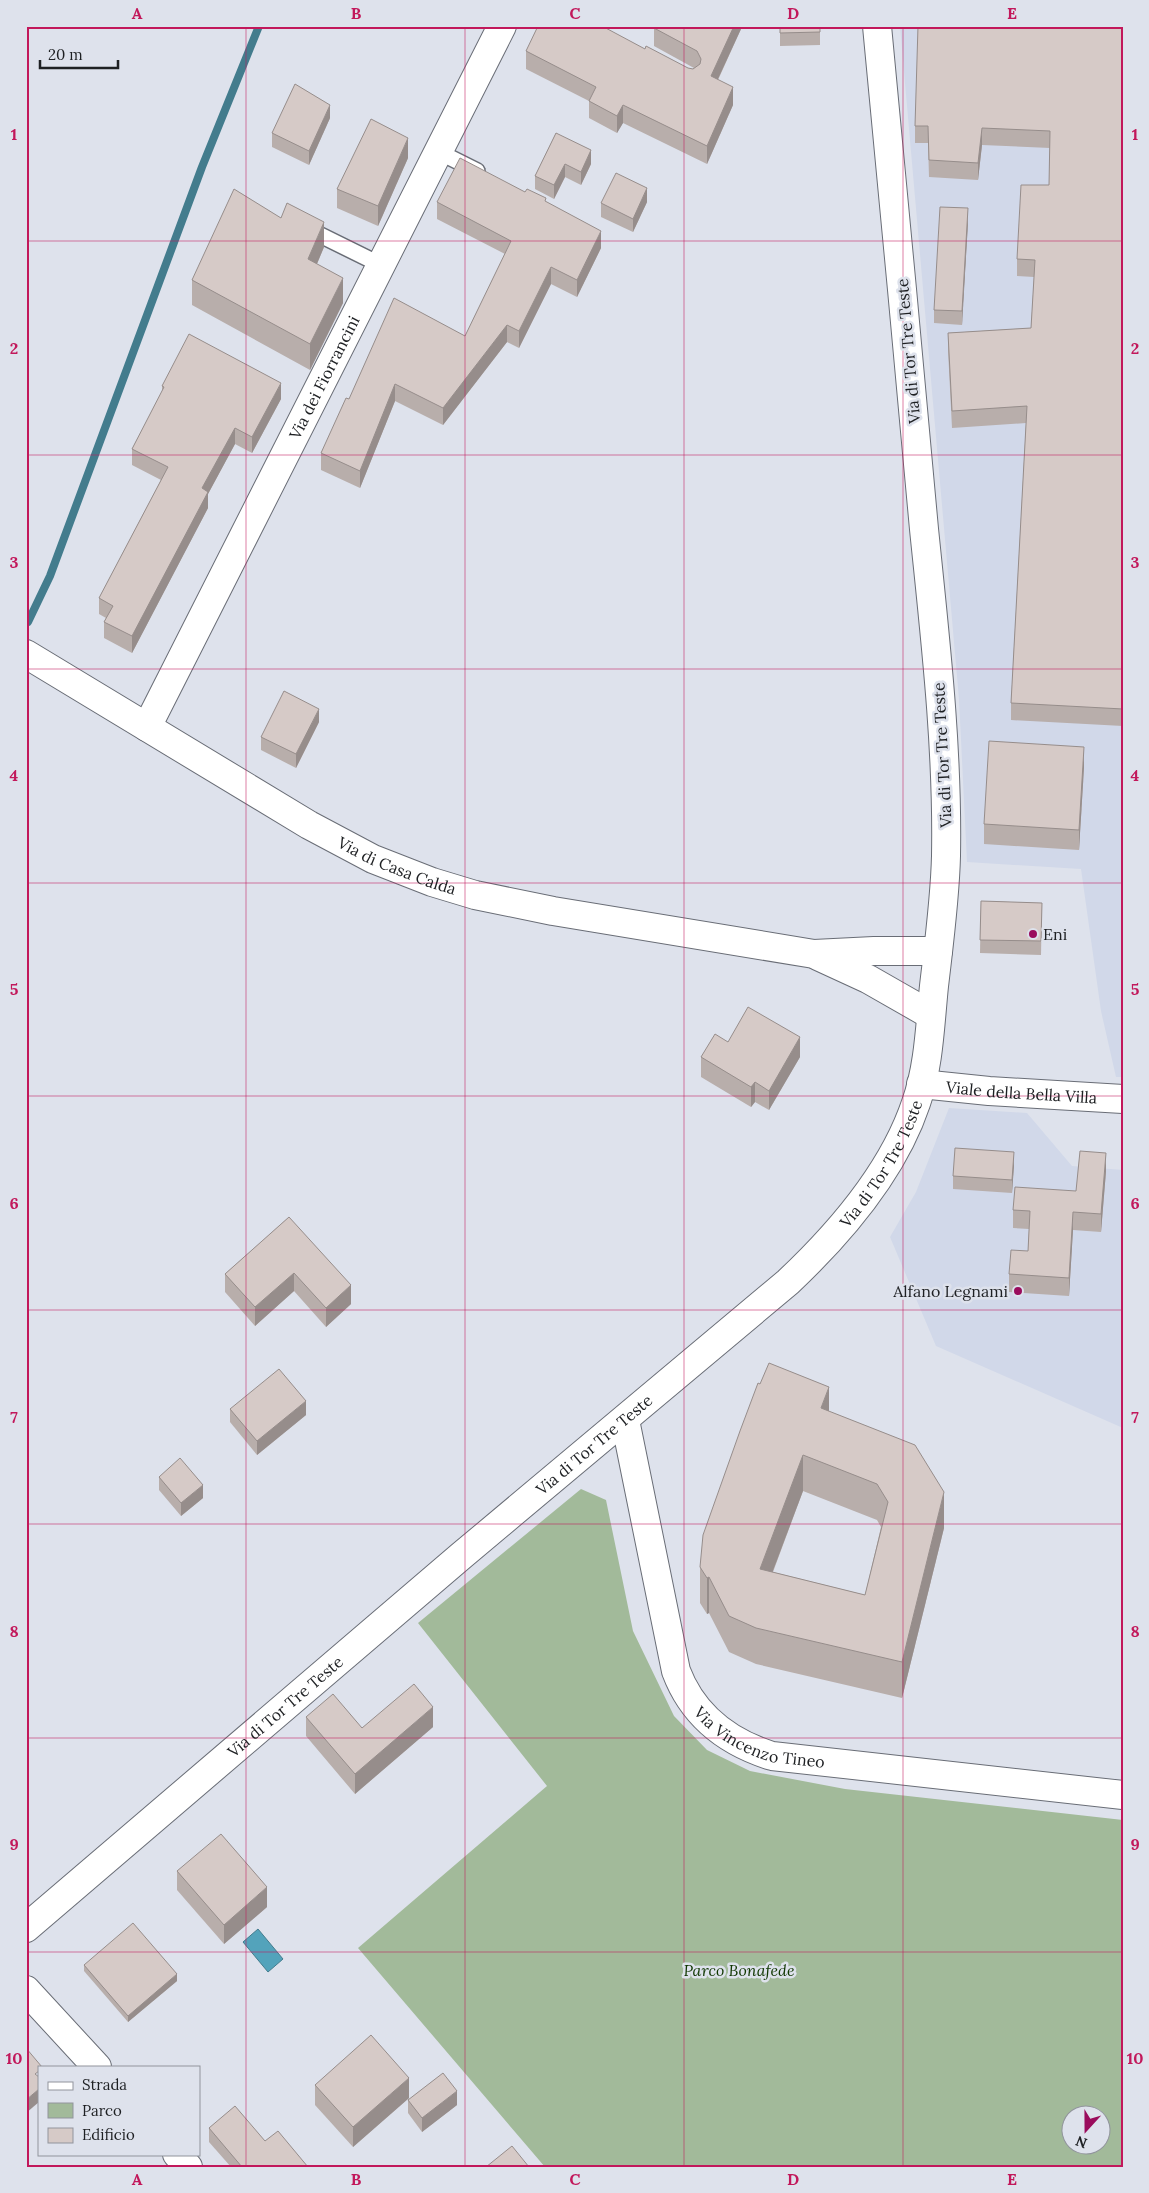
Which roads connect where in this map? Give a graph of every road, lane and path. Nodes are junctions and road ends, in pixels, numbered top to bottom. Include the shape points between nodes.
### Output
1 (502, 26) edge
2 (877, 26) edge
3 (439, 152) junction
4 (491, 178) edge
5 (294, 222) edge
6 (381, 265) junction
7 (26, 654) edge
8 (147, 727) junction
9 (938, 951) junction
10 (814, 954) junction
11 (931, 1016) junction
12 (921, 1084) junction
13 (1123, 1099) edge
14 (625, 1420) junction
15 (1123, 1795) edge
16 (26, 1928) edge
17 (26, 1990) edge
18 (96, 2066) edge
19 (179, 2156) edge
20 (188, 2167) edge

1 - 3 street, Via dei Fiorrancini
2 - 9 street, Via di Tor Tre Teste via 938,682 946,837
3 - 4 lane
3 - 6 street, Via dei Fiorrancini
5 - 6 lane
6 - 8 street, Via dei Fiorrancini
7 - 8 street, Via di Casa Calda
8 - 10 street, Via di Casa Calda via 336,840 387,866 432,882 474,895 553,911
9 - 10 street, Via di Casa Calda
9 - 11 street, Via di Tor Tre Teste
10 - 11 street, Via di Casa Calda via 868,979
11 - 12 street, Via di Tor Tre Teste
12 - 13 street, Viale della Bella Villa
12 - 14 street, Via di Tor Tre Teste via 915,1107 899,1142 872,1187 839,1228 782,1287
14 - 15 street, Via Vincenzo Tineo via 676,1671 692,1701 734,1742 772,1756
14 - 16 street, Via di Tor Tre Teste
17 - 18 street
19 - 20 street

